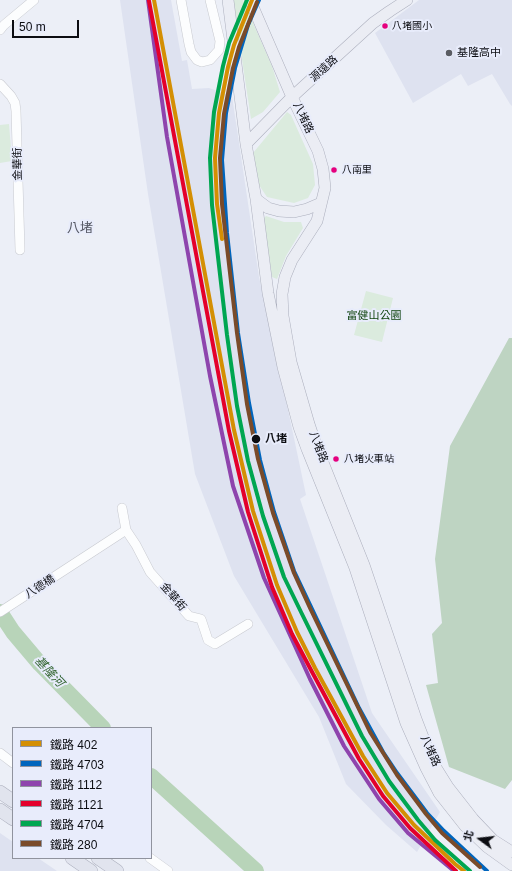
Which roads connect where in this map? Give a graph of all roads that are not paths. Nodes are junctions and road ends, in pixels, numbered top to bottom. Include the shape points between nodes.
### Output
1 (34, 0) edge
2 (181, 0) edge
3 (210, 0) edge
4 (228, 0) edge
5 (250, 0) edge
6 (407, 0) edge
7 (0, 30) edge
8 (0, 84) edge
9 (292, 97) junction
10 (246, 144) junction
11 (256, 199) junction
12 (321, 203) junction
13 (20, 250) dead end
14 (304, 426) junction
15 (122, 508) dead end
16 (126, 530) junction
17 (0, 612) edge
18 (248, 624) dead end
19 (0, 753) edge
20 (12, 761) edge
21 (0, 792) edge
22 (12, 800) edge
23 (0, 810) edge
24 (12, 817) edge
25 (512, 852) edge
26 (73, 859) edge
27 (99, 859) edge
28 (151, 859) edge
29 (512, 865) edge
30 (91, 871) edge
31 (117, 871) edge
32 (168, 871) edge

1 - 7 street
2 - 3 street via 188,44 197,60 202,62 210,60 219,50 220,41
4 - 10 main road, 八堵路
5 - 9 main road, 八堵路
6 - 9 main road, 源遠路 via 374,23
8 - 13 street, 金華街 via 15,103
9 - 10 main road, 源遠路
9 - 12 main road, 八堵路 via 318,151 323,170 324,188
10 - 11 main road, 八堵路
11 - 12 main road via 268,208 294,212
11 - 14 main road, 八堵路 via 268,292 283,367
12 - 14 main road, 八堵路 via 317,221 284,277 282,294 283,316
14 - 25 main road, 八堵路 via 316,445 364,565 433,763 473,819 493,840
14 - 29 main road, 八堵路 via 307,449 355,568 406,723 426,768 439,793 465,826 487,847
15 - 16 street, 金華街
16 - 17 street, 八德橋
16 - 18 street, 金華街 via 150,572 189,616 201,619 208,640 215,644
19 - 20 street
21 - 22 highway
23 - 24 highway
26 - 30 highway
27 - 31 highway
28 - 32 street

